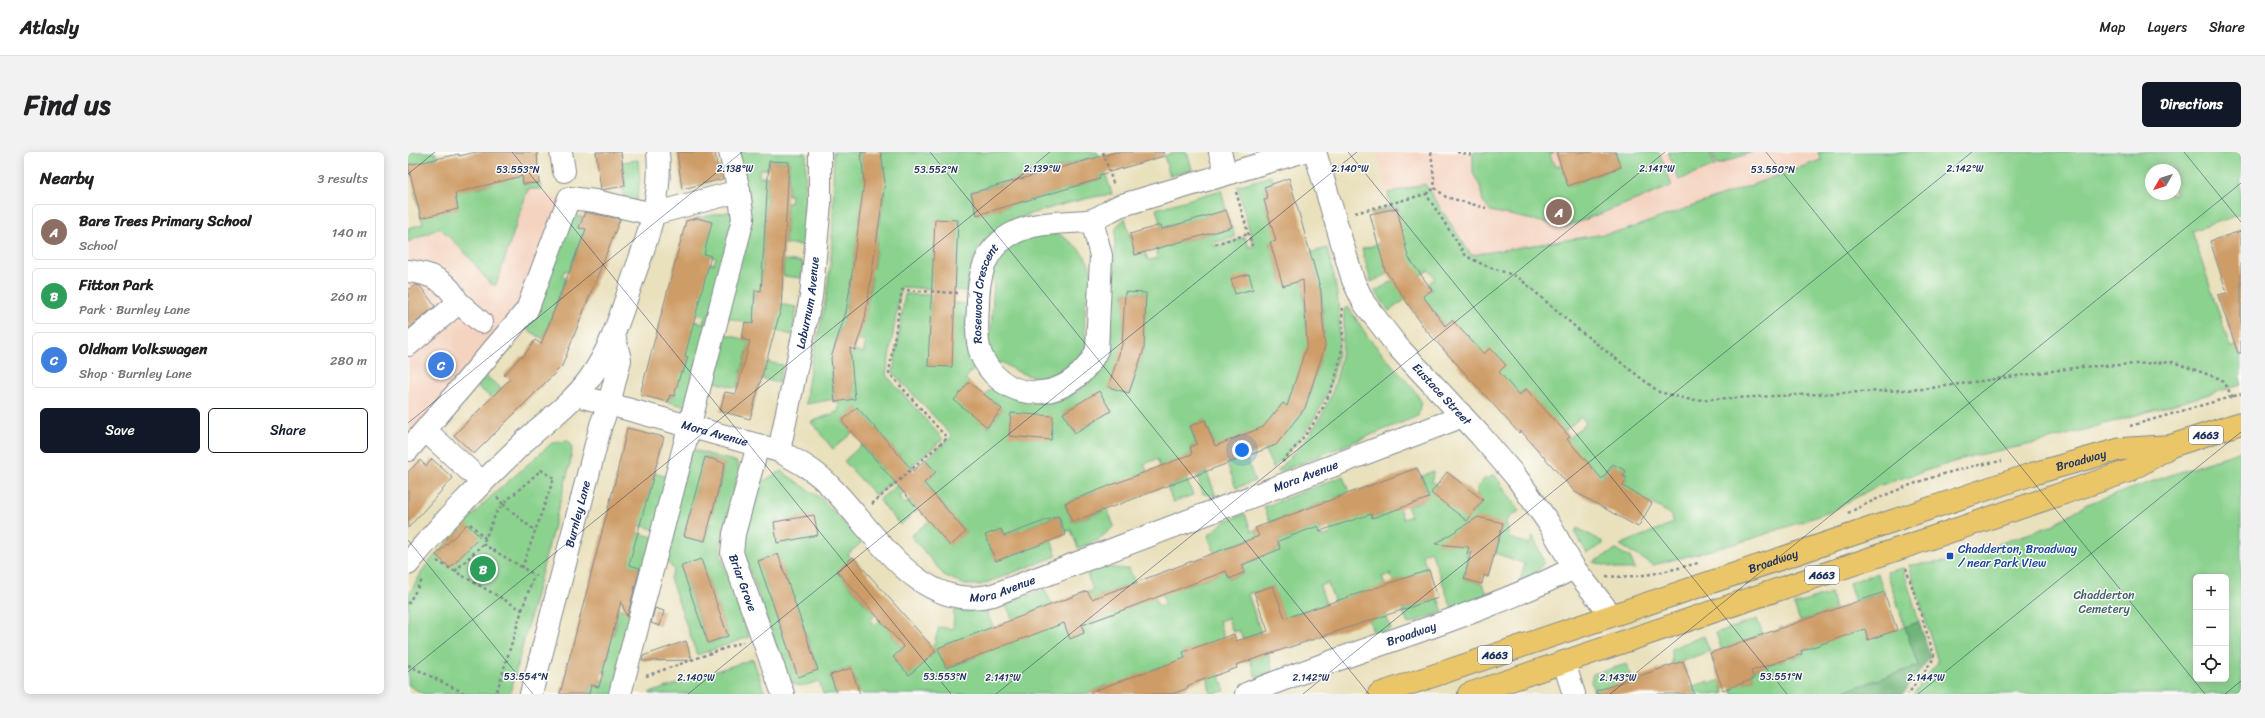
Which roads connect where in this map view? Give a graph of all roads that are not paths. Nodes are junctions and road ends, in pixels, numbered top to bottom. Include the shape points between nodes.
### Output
1 (658, 152) edge
2 (730, 152) edge
3 (820, 152) edge
4 (1220, 152) edge
5 (1301, 152) edge
6 (1315, 152) edge
7 (1231, 182) junction
8 (740, 191) junction
9 (653, 214) junction
10 (1092, 220) junction
11 (408, 271) edge
12 (457, 301) junction
13 (481, 322) dead end
14 (614, 335) junction
15 (408, 345) edge
16 (576, 396) junction
17 (608, 404) junction
18 (1461, 414) junction
19 (2241, 423) edge
20 (601, 425) junction
21 (690, 426) junction
22 (426, 431) junction
23 (758, 445) junction
24 (2171, 446) junction
25 (408, 450) edge
26 (779, 451) junction
27 (482, 482) junction
28 (408, 564) edge
29 (1574, 568) junction
30 (1611, 615) junction
31 (1564, 663) junction
32 (621, 689) edge
33 (531, 694) edge
34 (783, 694) edge
35 (1246, 694) edge
36 (1379, 694) edge
37 (1469, 694) edge
38 (1574, 694) edge

1 - 9 street via 658,186
2 - 8 street
3 - 26 street, Laburnum Avenue via 820,212 811,297
4 - 7 street
5 - 7 street, Rosewood Crescent
6 - 18 street, Eustace Street via 1358,294 1374,318
7 - 10 street, Rosewood Crescent via 1118,206
8 - 9 street
8 - 21 street via 743,219
9 - 14 street via 642,255
9 - 22 street via 570,198 527,310
10 - 10 street, Rosewood Crescent via 1101,256 1097,350 1086,370 1060,388 1046,392 1030,392 1004,382 993,374 983,358 977,340 980,275 986,259 1011,233 1028,226
11 - 12 street via 423,272 443,282
12 - 13 street
12 - 15 street
14 - 16 street via 590,378
14 - 17 street, Burnley Lane via 620,360
16 - 17 street, Mora Avenue
16 - 20 street
16 - 27 street
17 - 20 street, Burnley Lane
17 - 21 street, Mora Avenue
18 - 26 street, Mora Avenue via 1453,420 983,598 953,596 913,577 902,568 829,484 808,467
18 - 29 street, Eustace Street via 1517,478 1548,522
19 - 24 highway, Broadway / A663
20 - 33 street, Burnley Lane
21 - 23 street, Mora Avenue
21 - 32 street
22 - 25 street
22 - 27 street
23 - 26 street, Mora Avenue
23 - 34 street, Briar Grove via 733,539 732,553
24 - 30 highway, Broadway / A663 via 2121,449 2032,474
24 - 31 highway, Broadway / A663 via 2129,471
27 - 28 street
29 - 30 street, Eustace Street
29 - 35 street, Broadway via 1499,602 1399,640 1297,673
30 - 36 highway, Broadway / A663
31 - 37 highway, Broadway / A663
31 - 38 street

